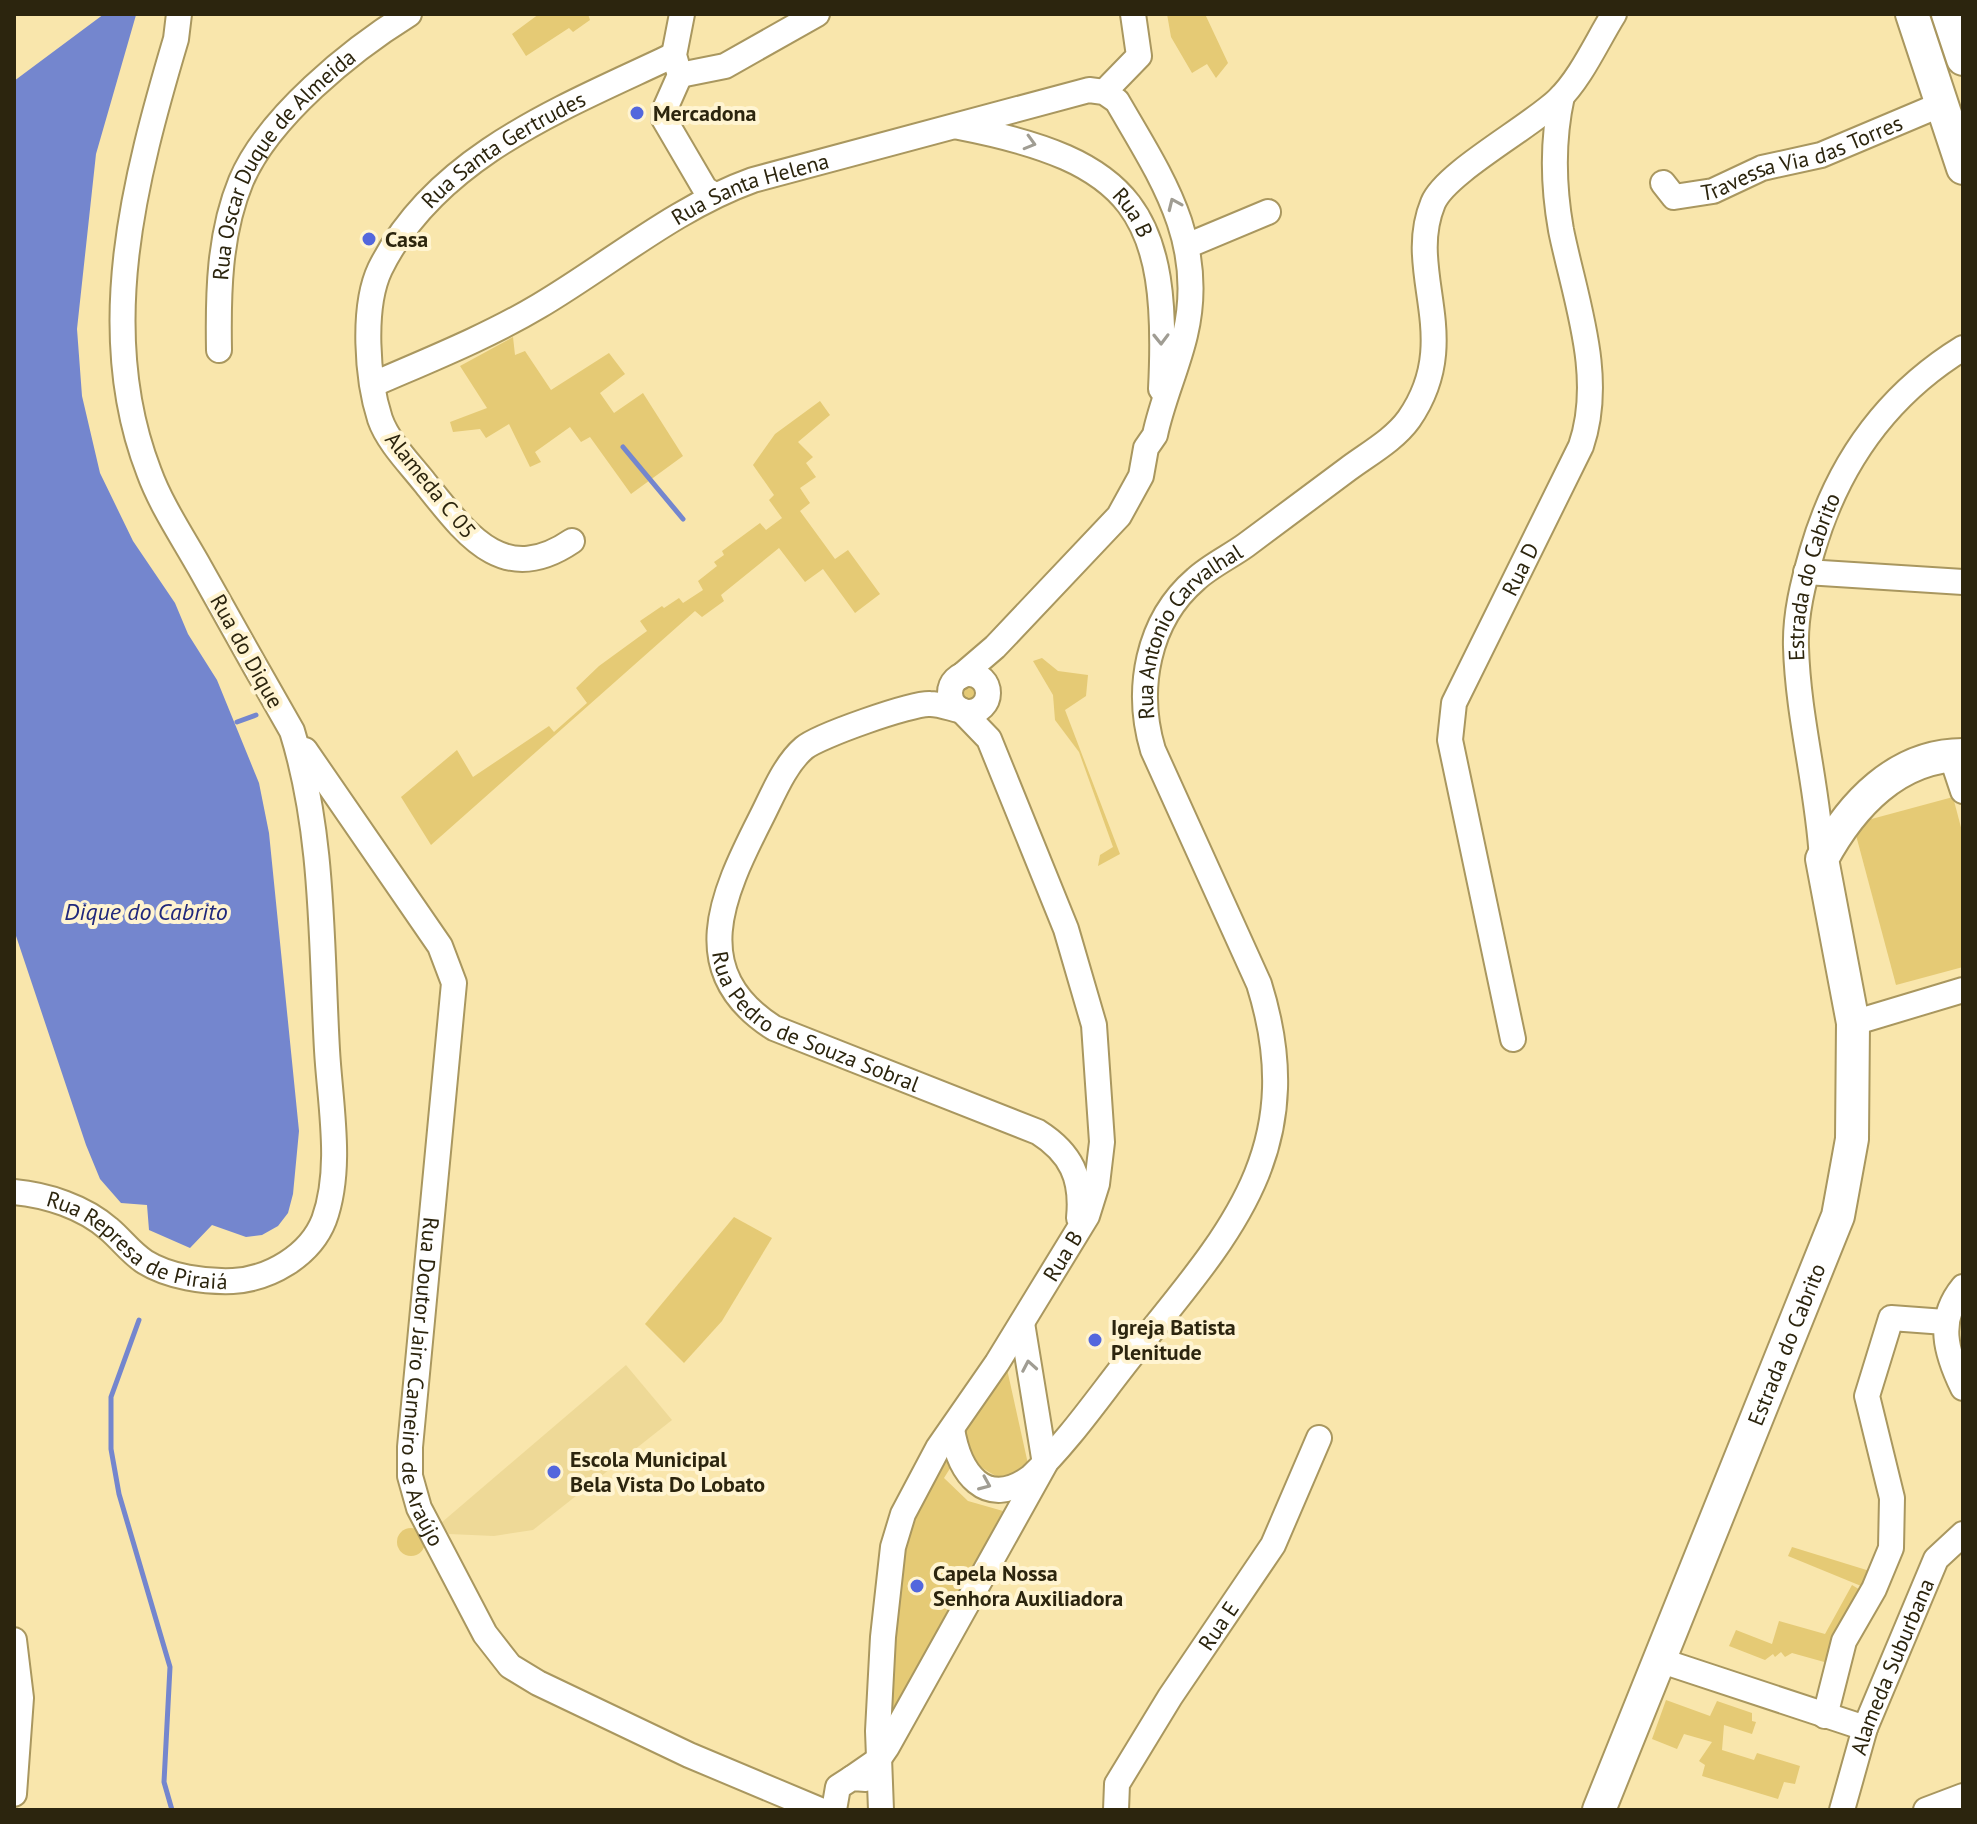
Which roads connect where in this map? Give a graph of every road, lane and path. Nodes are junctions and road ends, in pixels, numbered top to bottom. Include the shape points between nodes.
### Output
1 (179, 14) edge
2 (409, 14) edge
3 (682, 14) edge
4 (817, 14) edge
5 (1133, 14) edge
6 (1614, 14) edge
7 (1912, 14) edge
8 (1948, 14) edge
9 (1963, 59) edge
10 (677, 65) junction
11 (1104, 92) junction
12 (1562, 96) junction
13 (1942, 104) junction
14 (954, 126) junction
15 (1963, 168) edge
16 (1663, 183) dead end
17 (713, 194) junction
18 (1268, 212) dead end
19 (1189, 245) junction
20 (1189, 300) junction
21 (1160, 301) junction
22 (1963, 348) edge
23 (219, 350) dead end
24 (374, 384) junction
25 (1159, 415) junction
26 (572, 541) dead end
27 (1806, 572) junction
28 (1963, 582) edge
29 (995, 647) junction
30 (958, 678) junction
31 (988, 693) junction
32 (927, 703) junction
33 (960, 710) junction
34 (292, 731) junction
35 (989, 739) junction
36 (1957, 755) edge
37 (1963, 791) edge
38 (359, 833) junction
39 (316, 845) junction
40 (1822, 859) junction
41 (1963, 990) edge
42 (1853, 1023) junction
43 (1513, 1039) dead end
44 (14, 1192) edge
45 (1077, 1233) junction
46 (261, 1277) joint
47 (1963, 1287) edge
48 (1945, 1322) junction
49 (1022, 1323) junction
50 (1963, 1388) edge
51 (1038, 1419) junction
52 (952, 1429) junction
53 (1073, 1429) junction
54 (1319, 1438) dead end
55 (1045, 1464) junction
56 (1963, 1534) edge
57 (14, 1640) edge
58 (1659, 1660) junction
59 (1825, 1716) junction
60 (1865, 1728) junction
61 (878, 1760) junction
62 (848, 1780) junction
63 (14, 1794) edge
64 (781, 1794) junction
65 (1963, 1796) edge
66 (881, 1802) edge
67 (820, 1810) edge
68 (834, 1810) edge
69 (1116, 1810) edge
70 (1599, 1810) edge
71 (1842, 1810) edge
72 (1926, 1810) edge

1 - 34 street, Rua do Dique via 128,246 122,331 130,399 160,497
2 - 23 street, Rua Oscar Duque de Almeida via 375,35 296,106 242,179 223,251
3 - 10 street
4 - 10 street, Rua Santa Gertrudes via 725,66
5 - 11 street via 1137,59
6 - 12 street, Rua Antonio Carvalhal
7 - 13 main road
8 - 9 main road
10 - 17 street via 664,119
10 - 24 street, Rua Santa Gertrudes via 523,128 436,194 393,247 373,289 369,336
11 - 14 street, Rua Santa Helena via 1089,90
19 -> 11 street, Rua B via 1162,179 1117,101
12 - 43 street, Rua D via 1554,143 1556,190 1587,354 1590,413 1581,446 1454,703 1451,720 1453,755
12 - 53 street, Rua Antonio Carvalhal via 1532,124 1447,184 1433,201 1426,249 1436,338 1428,379 1408,420 1364,458 1195,579 1156,636 1144,690 1147,729 1259,984 1274,1047 1273,1118 1266,1156 1237,1218
13 - 15 main road
13 - 16 street, Travessa Via das Torres via 1821,155 1762,168 1713,191 1674,197
14 - 17 street, Rua Santa Helena
14 -> 21 street, Rua B via 1041,146 1097,172 1116,187 1145,230 1156,259
17 - 24 street, Rua Santa Helena via 497,329
18 - 19 street
19 - 20 street, Rua B
20 - 21 street
20 - 25 street, Rua B via 1186,331
21 -> 25 street, Rua B
22 - 27 street, Estrada do Cabrito via 1909,385 1847,463 1822,516
24 - 26 street, Alameda C 05 via 388,434 464,531 488,549 519,561 551,556
25 - 29 street, Rua B via 1141,476 1119,516
27 - 28 street
27 - 40 street, Estrada do Cabrito via 1796,646
29 - 30 street, Rua B
29 - 31 street
30 - 31 street via 979,677
30 - 32 street, Rua B
30 - 33 street via 950,696
31 - 33 street via 981,708
31 - 35 street
32 - 33 street
32 - 45 street, Rua Pedro de Souza Sobral via 826,736 798,754 737,867 723,908 718,935 725,974 744,1004 774,1028 1052,1141 1065,1152 1078,1181
33 - 35 street, Rua B
34 - 38 street, Rua Doutor Jairo Carneiro de Araújo
34 - 39 street, Rua do Dique
35 - 45 street, Rua B via 1066,929 1094,1025 1100,1167
36 - 37 street
36 - 40 main road via 1925,759 1885,782 1839,828
38 - 39 street
38 - 64 street, Rua Doutor Jairo Carneiro de Araújo via 440,946 454,983 410,1447 410,1476 419,1508 485,1634 510,1666
39 - 46 street, Rua do Dique via 331,1180 317,1233 293,1259
40 - 42 main road, Estrada do Cabrito
41 - 42 street
42 - 58 main road, Estrada do Cabrito via 1852,1139 1838,1216
44 - 46 street, Rua Represa de Piraiá via 47,1197 88,1215 157,1268 217,1281
45 - 49 street, Rua B
47 - 48 street
48 - 50 street via 1949,1357
48 - 59 street via 1891,1318 1867,1396 1892,1498 1891,1548 1844,1641
51 -> 49 street
49 - 52 street, Rua B
51 - 53 street via 1056,1435
51 - 55 street
52 -> 55 street via 960,1463 986,1487 1021,1484
52 - 61 street, Rua B via 913,1490 893,1547
53 - 55 street, Rua Antonio Carvalhal
54 - 69 street, Rua E via 1273,1545 1117,1784
55 - 61 street
56 - 60 street, Alameda Suburbana via 1936,1559
57 - 63 street via 21,1698
58 - 59 street
58 - 70 main road, Estrada do Cabrito
59 - 60 street
60 - 71 street, Alameda Suburbana
61 - 62 street
61 - 66 street, Rua B
62 - 64 street via 811,1794
62 - 66 street via 866,1779
62 - 68 street via 834,1795
64 - 67 street, Rua Doutor Jairo Carneiro de Araújo
65 - 72 street

